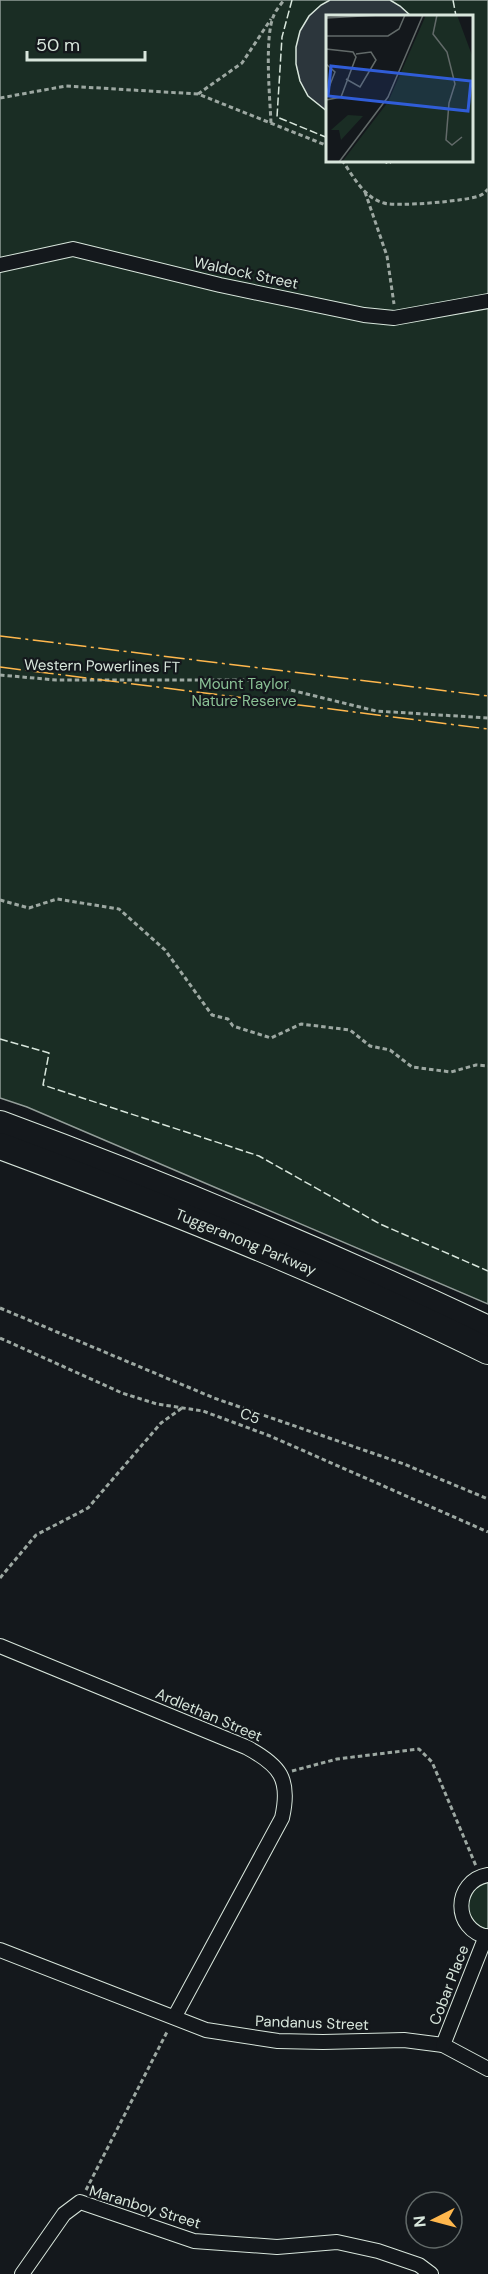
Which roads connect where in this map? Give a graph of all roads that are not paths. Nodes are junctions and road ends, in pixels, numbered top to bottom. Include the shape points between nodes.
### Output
1 (0, 265) edge
2 (488, 301) edge
3 (0, 1124) edge
4 (0, 1146) edge
5 (488, 1329) edge
6 (488, 1351) edge
7 (0, 1646) edge
8 (484, 1875) edge
9 (487, 1936) edge
10 (0, 1950) edge
11 (175, 2016) junction
12 (443, 2045) junction
13 (488, 2069) edge
14 (22, 2274) edge
15 (431, 2274) edge

1 - 2 street, Waldock Street via 73,249 220,285 394,318
3 - 5 highway, Tuggeranong Parkway via 234,1215
4 - 6 highway, Tuggeranong Parkway via 254,1246
7 - 11 street, Ardlethan Street via 246,1747 270,1761 281,1774 286,1786 282,1818
8 - 9 street, Cobar Place via 466,1887 460,1908 469,1927
9 - 12 street, Cobar Place
10 - 11 street, Pandanus Street
11 - 12 street, Pandanus Street via 206,2030 278,2041 404,2040
12 - 13 street, Pandanus Street
14 - 15 street, Maranboy Street via 64,2214 80,2202 194,2241 278,2247 336,2242 378,2251 418,2265

